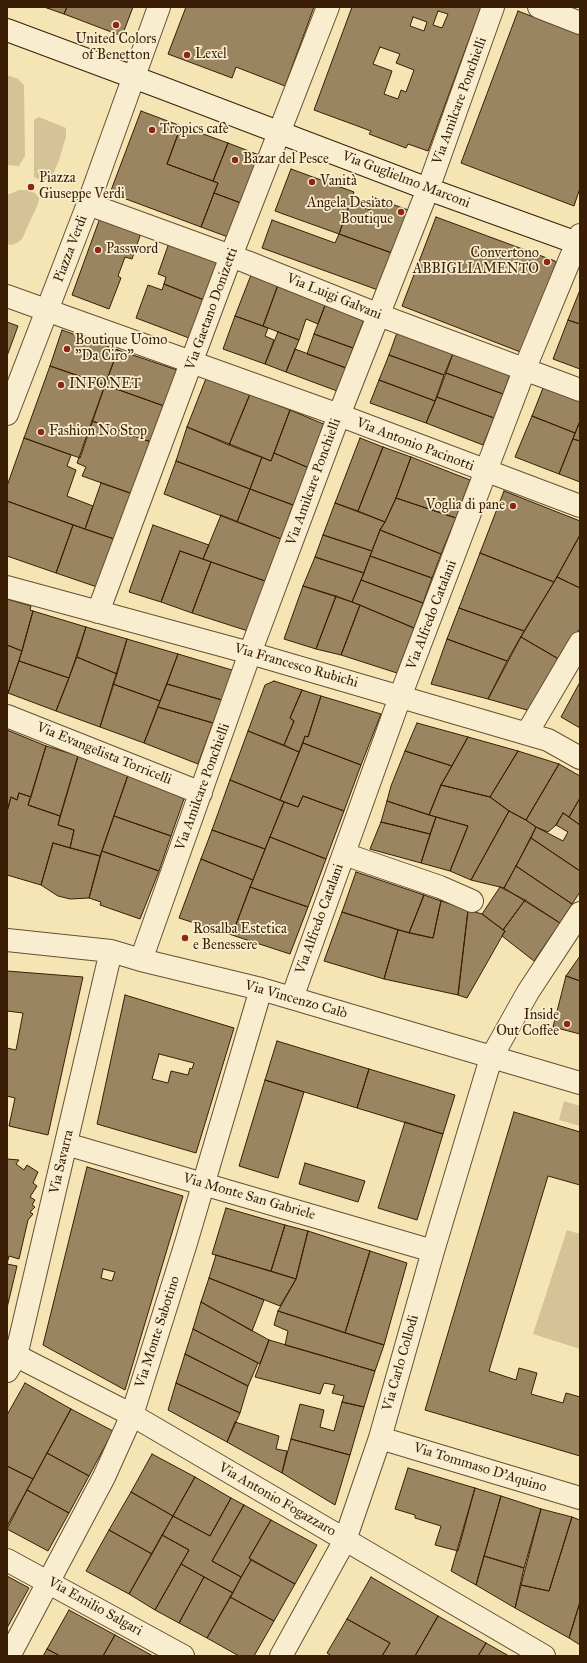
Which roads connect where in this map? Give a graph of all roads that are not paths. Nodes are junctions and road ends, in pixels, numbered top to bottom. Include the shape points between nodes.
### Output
1 (159, 7) edge
2 (328, 7) edge
3 (493, 7) edge
4 (539, 7) edge
5 (580, 23) edge
6 (7, 30) edge
7 (134, 78) junction
8 (280, 133) junction
9 (428, 189) junction
10 (88, 204) junction
11 (579, 241) edge
12 (231, 256) junction
13 (7, 296) edge
14 (47, 311) junction
15 (379, 315) junction
16 (192, 363) junction
17 (525, 368) junction
18 (580, 390) edge
19 (7, 414) edge
20 (338, 415) junction
21 (486, 472) junction
22 (580, 506) edge
23 (7, 587) edge
24 (98, 612) junction
25 (580, 643) edge
26 (250, 653) junction
27 (400, 697) junction
28 (7, 716) edge
29 (527, 734) junction
30 (580, 758) edge
31 (201, 793) junction
32 (344, 854) junction
33 (472, 901) dead end
34 (580, 913) edge
35 (7, 940) edge
36 (110, 952) junction
37 (141, 960) junction
38 (262, 989) junction
39 (292, 998) junction
40 (491, 1058) junction
41 (580, 1083) edge
42 (66, 1144) junction
43 (204, 1184) junction
44 (433, 1251) junction
45 (10, 1359) edge
46 (132, 1415) junction
47 (380, 1438) junction
48 (580, 1498) edge
49 (345, 1540) junction
50 (7, 1560) edge
51 (48, 1581) junction
52 (9, 1656) edge
53 (183, 1656) edge
54 (281, 1656) edge
55 (544, 1656) edge

1 - 7 street, Piazza Verdi
2 - 8 street, Via Gaetano Donizetti
3 - 9 street, Via Amilcare Ponchielli
4 - 5 street
6 - 7 street, Via Guglielmo Marconi
7 - 8 street, Via Guglielmo Marconi
7 - 10 street, Piazza Verdi
8 - 9 street, Via Guglielmo Marconi
8 - 12 street, Via Gaetano Donizetti
9 - 11 street, Via Guglielmo Marconi
9 - 15 street, Via Amilcare Ponchielli
10 - 12 street, Via Luigi Galvani
10 - 14 street, Piazza Verdi
11 - 17 street, Via Alfredo Catalani
12 - 15 street, Via Luigi Galvani
12 - 16 street, Via Gaetano Donizetti
13 - 14 street
14 - 16 street, Via Antonio Pacinotti
14 - 19 street, Piazza Verdi
15 - 17 street, Via Luigi Galvani
15 - 20 street, Via Amilcare Ponchielli
16 - 20 street, Via Antonio Pacinotti
16 - 24 street, Via Gaetano Donizetti
17 - 18 street, Via Luigi Galvani
17 - 21 street, Via Alfredo Catalani
20 - 21 street, Via Antonio Pacinotti
20 - 26 street, Via Amilcare Ponchielli
21 - 22 street, Via Antonio Pacinotti
21 - 27 street, Via Alfredo Catalani
23 - 24 street, Via Francesco Rubichi
24 - 26 street, Via Francesco Rubichi
25 - 29 street
26 - 27 street, Via Francesco Rubichi
26 - 31 street, Via Amilcare Ponchielli
27 - 29 street, Via Francesco Rubichi
27 - 32 street, Via Alfredo Catalani
28 - 31 street, Via Evangelista Torricelli
29 - 30 street, Via Francesco Rubichi via 548,740
31 - 37 street, Via Amilcare Ponchielli
32 - 33 street via 440,887
32 - 39 street, Via Alfredo Catalani
34 - 40 street, Via Carlo Collodi via 528,992
35 - 36 street, Via Vincenzo Calò
36 - 37 street, Via Vincenzo Calò
36 - 42 street, Via Savarra
37 - 38 street, Via Vincenzo Calò
38 - 39 street, Via Vincenzo Calò
38 - 43 street, Via Monte Sabotino
39 - 40 street, Via Vincenzo Calò
40 - 41 street, Via Vincenzo Calò
40 - 44 street, Via Carlo Collodi
42 - 43 street, Via Monte San Gabriele
42 - 45 street, Via Savarra
43 - 44 street, Via Monte San Gabriele
43 - 46 street, Via Monte Sabotino
44 - 47 street, Via Carlo Collodi
45 - 46 street, Via Antonio Fogazzaro
46 - 49 street, Via Antonio Fogazzaro
46 - 51 street, Via Monte Sabotino via 104,1477
47 - 48 street, Via Tommaso D'Aquino
47 - 49 street, Via Carlo Collodi
49 - 54 street, Via Carlo Collodi
49 - 55 street, Via Antonio Fogazzaro
50 - 51 street, Via Emilio Salgari
51 - 52 street, Via Monte Sabotino
51 - 53 street, Via Emilio Salgari

